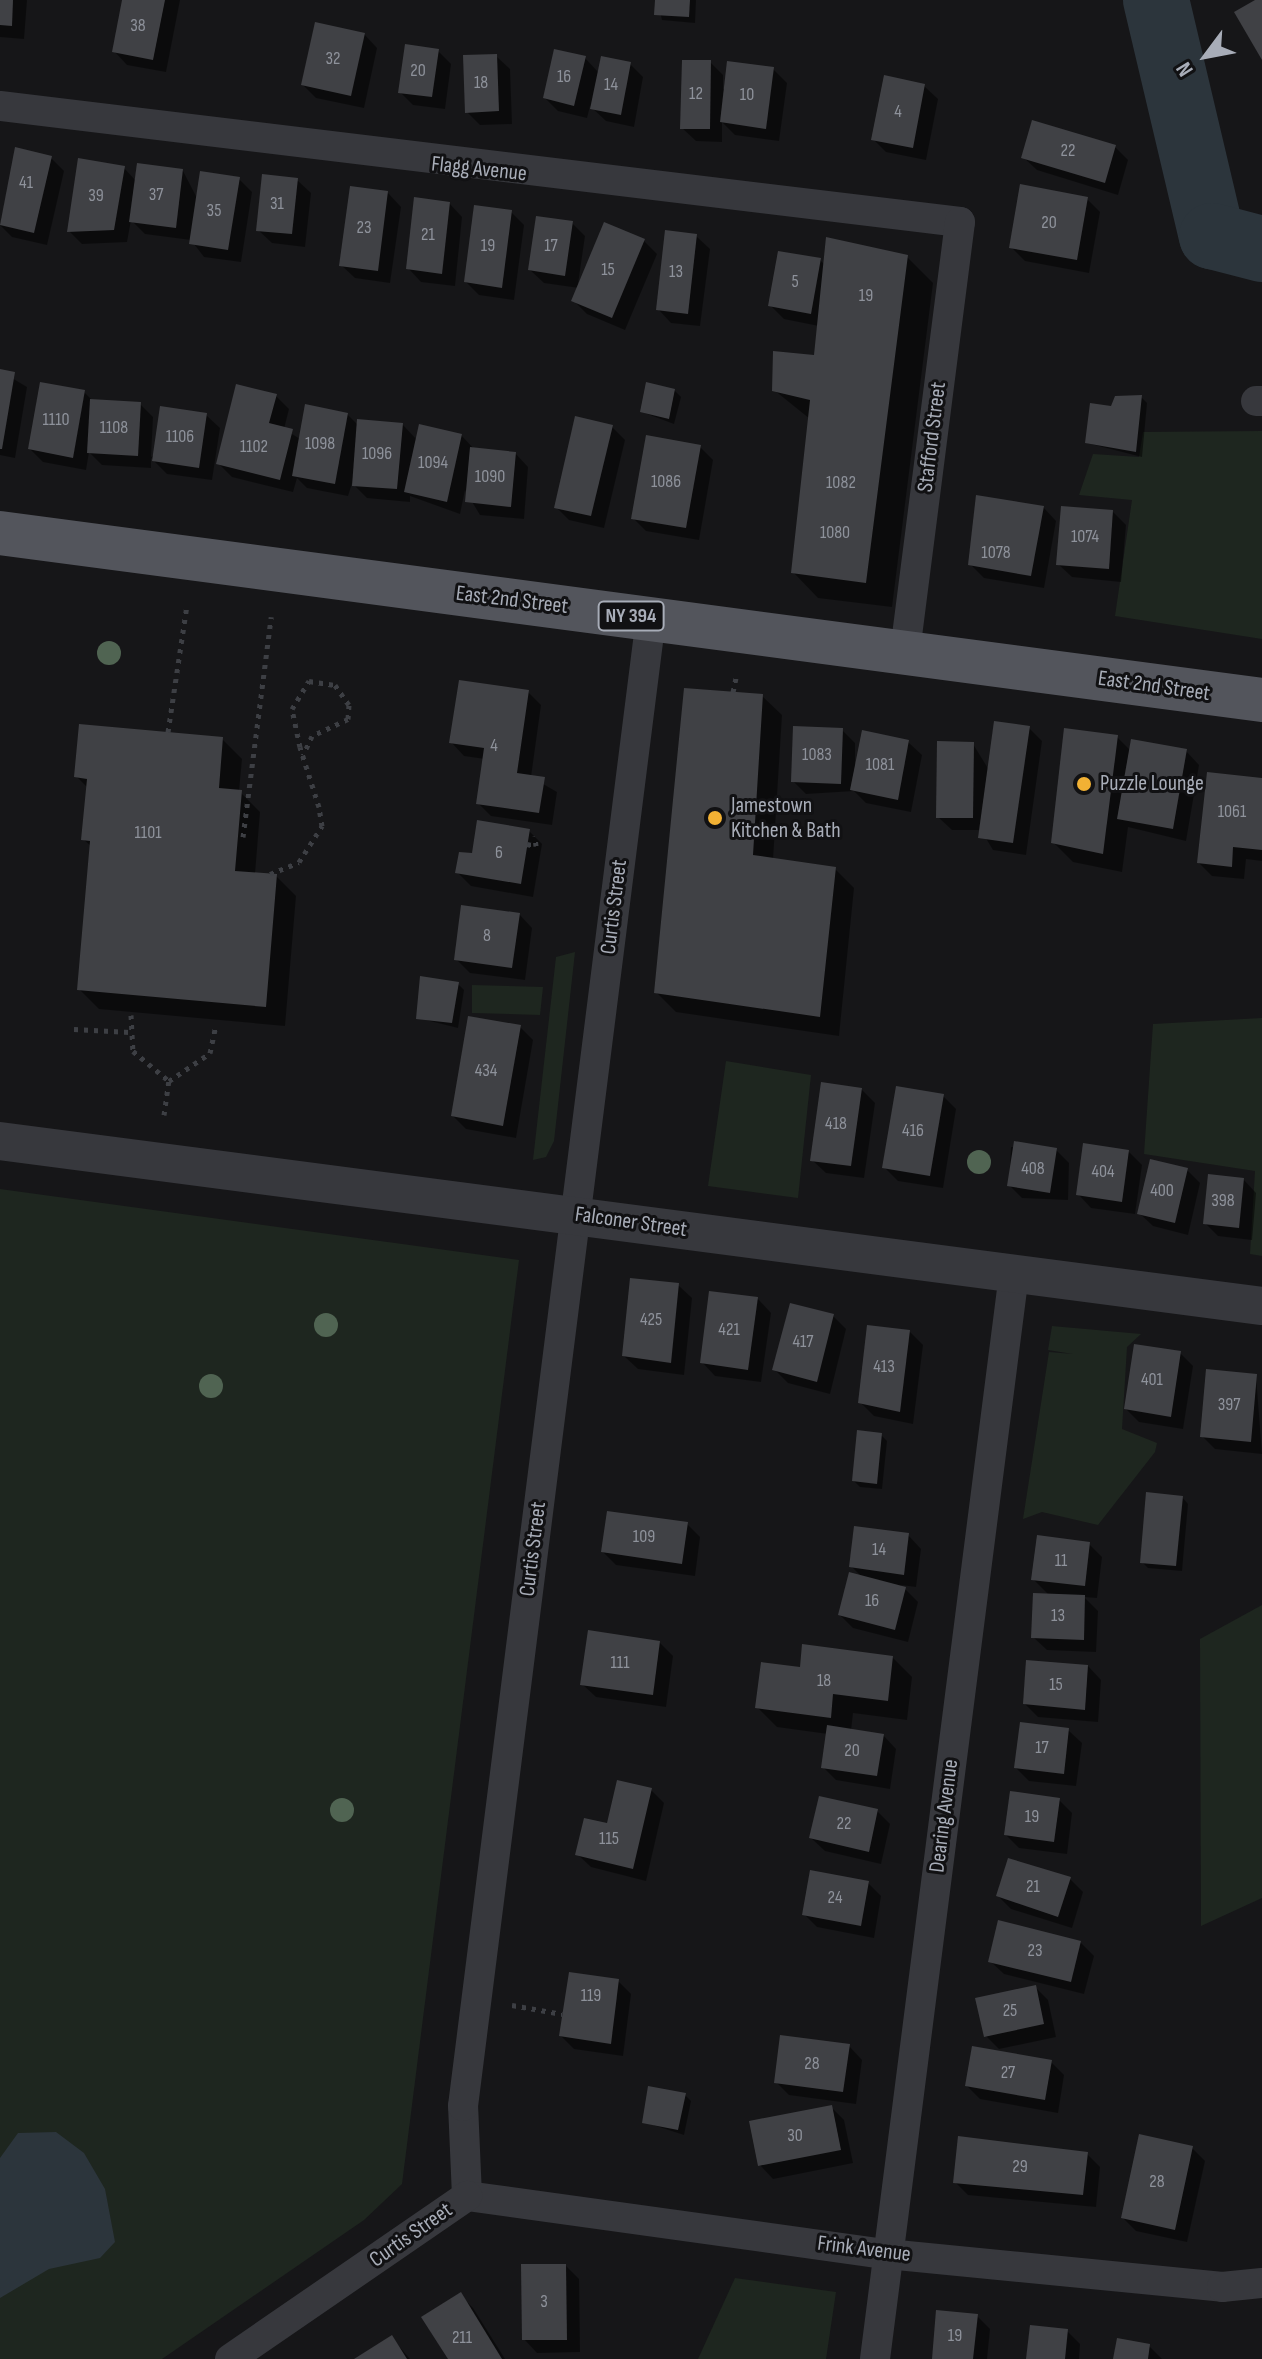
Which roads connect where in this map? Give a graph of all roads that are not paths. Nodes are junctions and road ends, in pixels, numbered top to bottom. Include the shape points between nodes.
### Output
1 (0, 106) edge
2 (960, 222) joint
3 (0, 533) edge
4 (651, 618) junction
5 (905, 652) junction
6 (1262, 700) edge
7 (0, 1141) edge
8 (575, 1214) junction
9 (1014, 1274) junction
10 (1262, 1306) edge
11 (467, 2196) junction
12 (887, 2254) junction
13 (1262, 2283) edge
14 (262, 2350) edge
15 (230, 2359) edge
16 (875, 2359) edge

1 - 2 street, Flagg Avenue
2 - 5 street, Stafford Street
3 - 4 main road, East 2nd Street / NY 394
4 - 5 main road, East 2nd Street / NY 394
4 - 8 street, Curtis Street
5 - 6 main road, East 2nd Street / NY 394
7 - 8 street, Falconer Street
8 - 9 street, Falconer Street
8 - 11 street, Curtis Street via 463,2106
9 - 10 street, Falconer Street
9 - 12 street, Dearing Avenue
11 - 12 street, Frink Avenue
11 - 14 street, Curtis Street
12 - 13 street, Frink Avenue via 1222,2287
12 - 16 street, Dearing Avenue
14 - 15 street, Curtis Street

